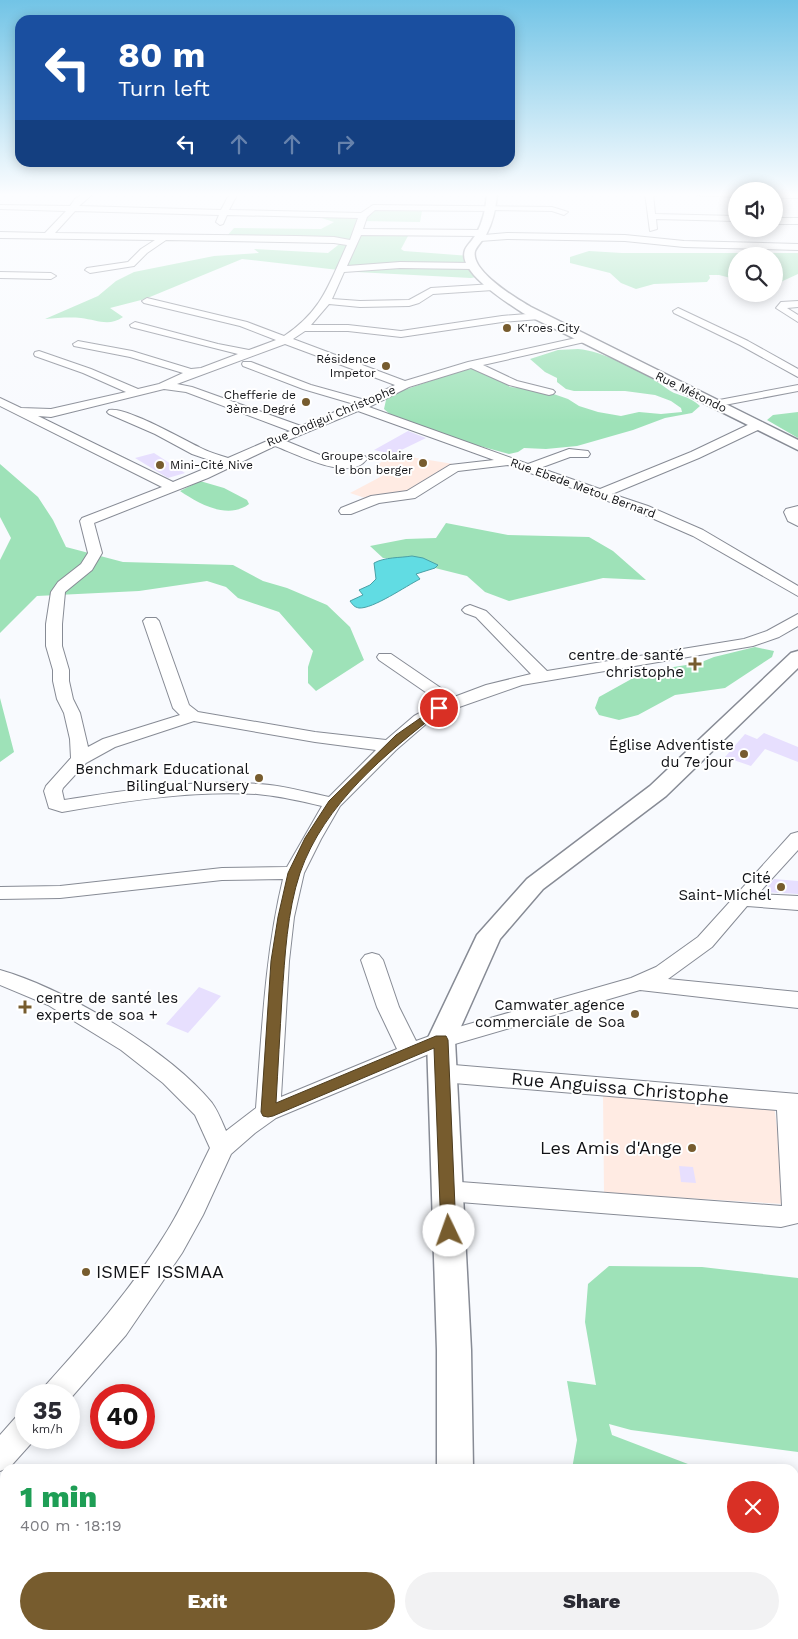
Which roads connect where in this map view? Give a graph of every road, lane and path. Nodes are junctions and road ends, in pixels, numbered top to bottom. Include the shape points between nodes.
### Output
1 (94, 269) edge
2 (341, 269) edge
3 (475, 269) edge
4 (90, 270) dead end
5 (0, 275) edge
6 (51, 276) dead end
7 (493, 287) junction
8 (147, 301) dead end
9 (326, 301) junction
10 (798, 304) edge
11 (678, 311) dead end
12 (540, 316) junction
13 (798, 319) edge
14 (135, 325) dead end
15 (303, 328) junction
16 (585, 339) junction
17 (285, 340) junction
18 (78, 344) dead end
19 (39, 354) dead end
20 (249, 359) junction
21 (472, 364) junction
22 (196, 372) junction
23 (798, 374) edge
24 (405, 384) junction
25 (163, 386) junction
26 (798, 388) edge
27 (549, 392) dead end
28 (137, 393) junction
29 (0, 401) edge
30 (714, 404) junction
31 (362, 406) junction
32 (19, 411) junction
33 (113, 412) dead end
34 (758, 426) junction
35 (300, 430) junction
36 (274, 441) junction
37 (798, 446) edge
38 (584, 454) dead end
39 (361, 459) dead end
40 (228, 462) junction
41 (512, 463) junction
42 (527, 468) junction
43 (173, 488) junction
44 (602, 493) junction
45 (798, 510) edge
46 (346, 511) dead end
47 (798, 522) edge
48 (798, 592) edge
49 (470, 610) dead end
50 (798, 619) edge
51 (152, 621) dead end
52 (385, 657) dead end
53 (798, 657) edge
54 (544, 677) junction
55 (451, 702) junction
56 (194, 716) junction
57 (390, 746) junction
58 (80, 759) junction
59 (333, 803) junction
60 (798, 838) edge
61 (294, 873) junction
62 (0, 893) edge
63 (742, 899) junction
64 (798, 903) edge
65 (372, 960) dead end
66 (0, 977) edge
67 (639, 983) junction
68 (798, 1000) edge
69 (441, 1040) junction
70 (410, 1052) junction
71 (442, 1073) junction
72 (793, 1102) edge
73 (268, 1112) junction
74 (222, 1148) junction
75 (447, 1191) junction
76 (65, 1384) edge
77 (15, 1440) edge
78 (0, 1457) edge
79 (455, 1464) edge

1 - 4 street
2 - 9 street
3 - 7 street, Rue Métondo
5 - 6 street
7 - 9 street via 431,291 409,303
7 - 12 street, Rue Métondo
8 - 17 street via 224,318
9 - 15 street
10 - 13 street via 785,304 781,308
11 - 23 street
12 - 15 street via 401,334 348,328
12 - 16 street, Rue Métondo
14 - 20 street, Rue Ebede Metou Bernard
15 - 17 street
16 - 21 street, Rue Ondigui Christophe
16 - 30 street, Rue Métondo
17 - 20 street
17 - 24 street
18 - 22 street via 132,354
19 - 28 street
20 - 22 street
20 - 31 street, Rue Ebede Metou Bernard via 299,385
21 - 24 street, Rue Ondigui Christophe
21 - 27 street via 513,383
22 - 25 street
24 - 31 street, Rue Ondigui Christophe
25 - 28 street
25 - 35 street via 188,389
26 - 30 street
28 - 32 street via 51,413
29 - 32 street
30 - 34 street, Rue Métondo
31 - 35 street, Rue Ondigui Christophe
31 - 41 street, Rue Ebede Metou Bernard
32 - 43 street
33 - 40 street via 196,451
34 - 37 street, Rue Métondo
34 - 44 street
35 - 36 street, Rue Ondigui Christophe
36 - 39 street via 337,464 355,464
36 - 40 street, Rue Ondigui Christophe
38 - 42 street via 569,453
40 - 43 street, Rue Ondigui Christophe
41 - 42 street, Rue Ebede Metou Bernard
41 - 46 street via 455,468 410,494 376,499
42 - 44 street, Rue Ebede Metou Bernard
43 - 58 street, Rue Ondigui Christophe via 87,521 95,553 87,566 58,592 54,646 65,699 80,740
44 - 48 street, Rue Ebede Metou Bernard via 698,533
45 - 47 street via 791,512
49 - 54 street via 481,614
50 - 54 street via 773,634 747,643
51 - 56 street via 181,708
52 - 55 street
53 - 69 street via 658,791 535,884 489,935
54 - 55 street
55 - 57 street via 420,720
56 - 57 street
56 - 58 street via 121,738
57 - 59 street
58 - 59 street via 55,786 56,804 62,806 173,791 221,789 258,789
59 - 61 street
60 - 63 street
61 - 62 street via 215,874 60,892
61 - 73 street via 278,961
63 - 64 street
63 - 67 street via 706,942 664,972
65 - 70 street via 388,1007
66 - 74 street via 56,1000 129,1044 171,1077 204,1110
67 - 68 street
67 - 69 street
69 - 70 street
69 - 71 street
70 - 73 street
71 - 72 street, Rue Anguissa Christophe
71 - 75 street
72 - 75 street via 795,1214 781,1217
73 - 74 street via 246,1126
74 - 76 street via 173,1245 116,1326
75 - 79 street
77 - 78 street

